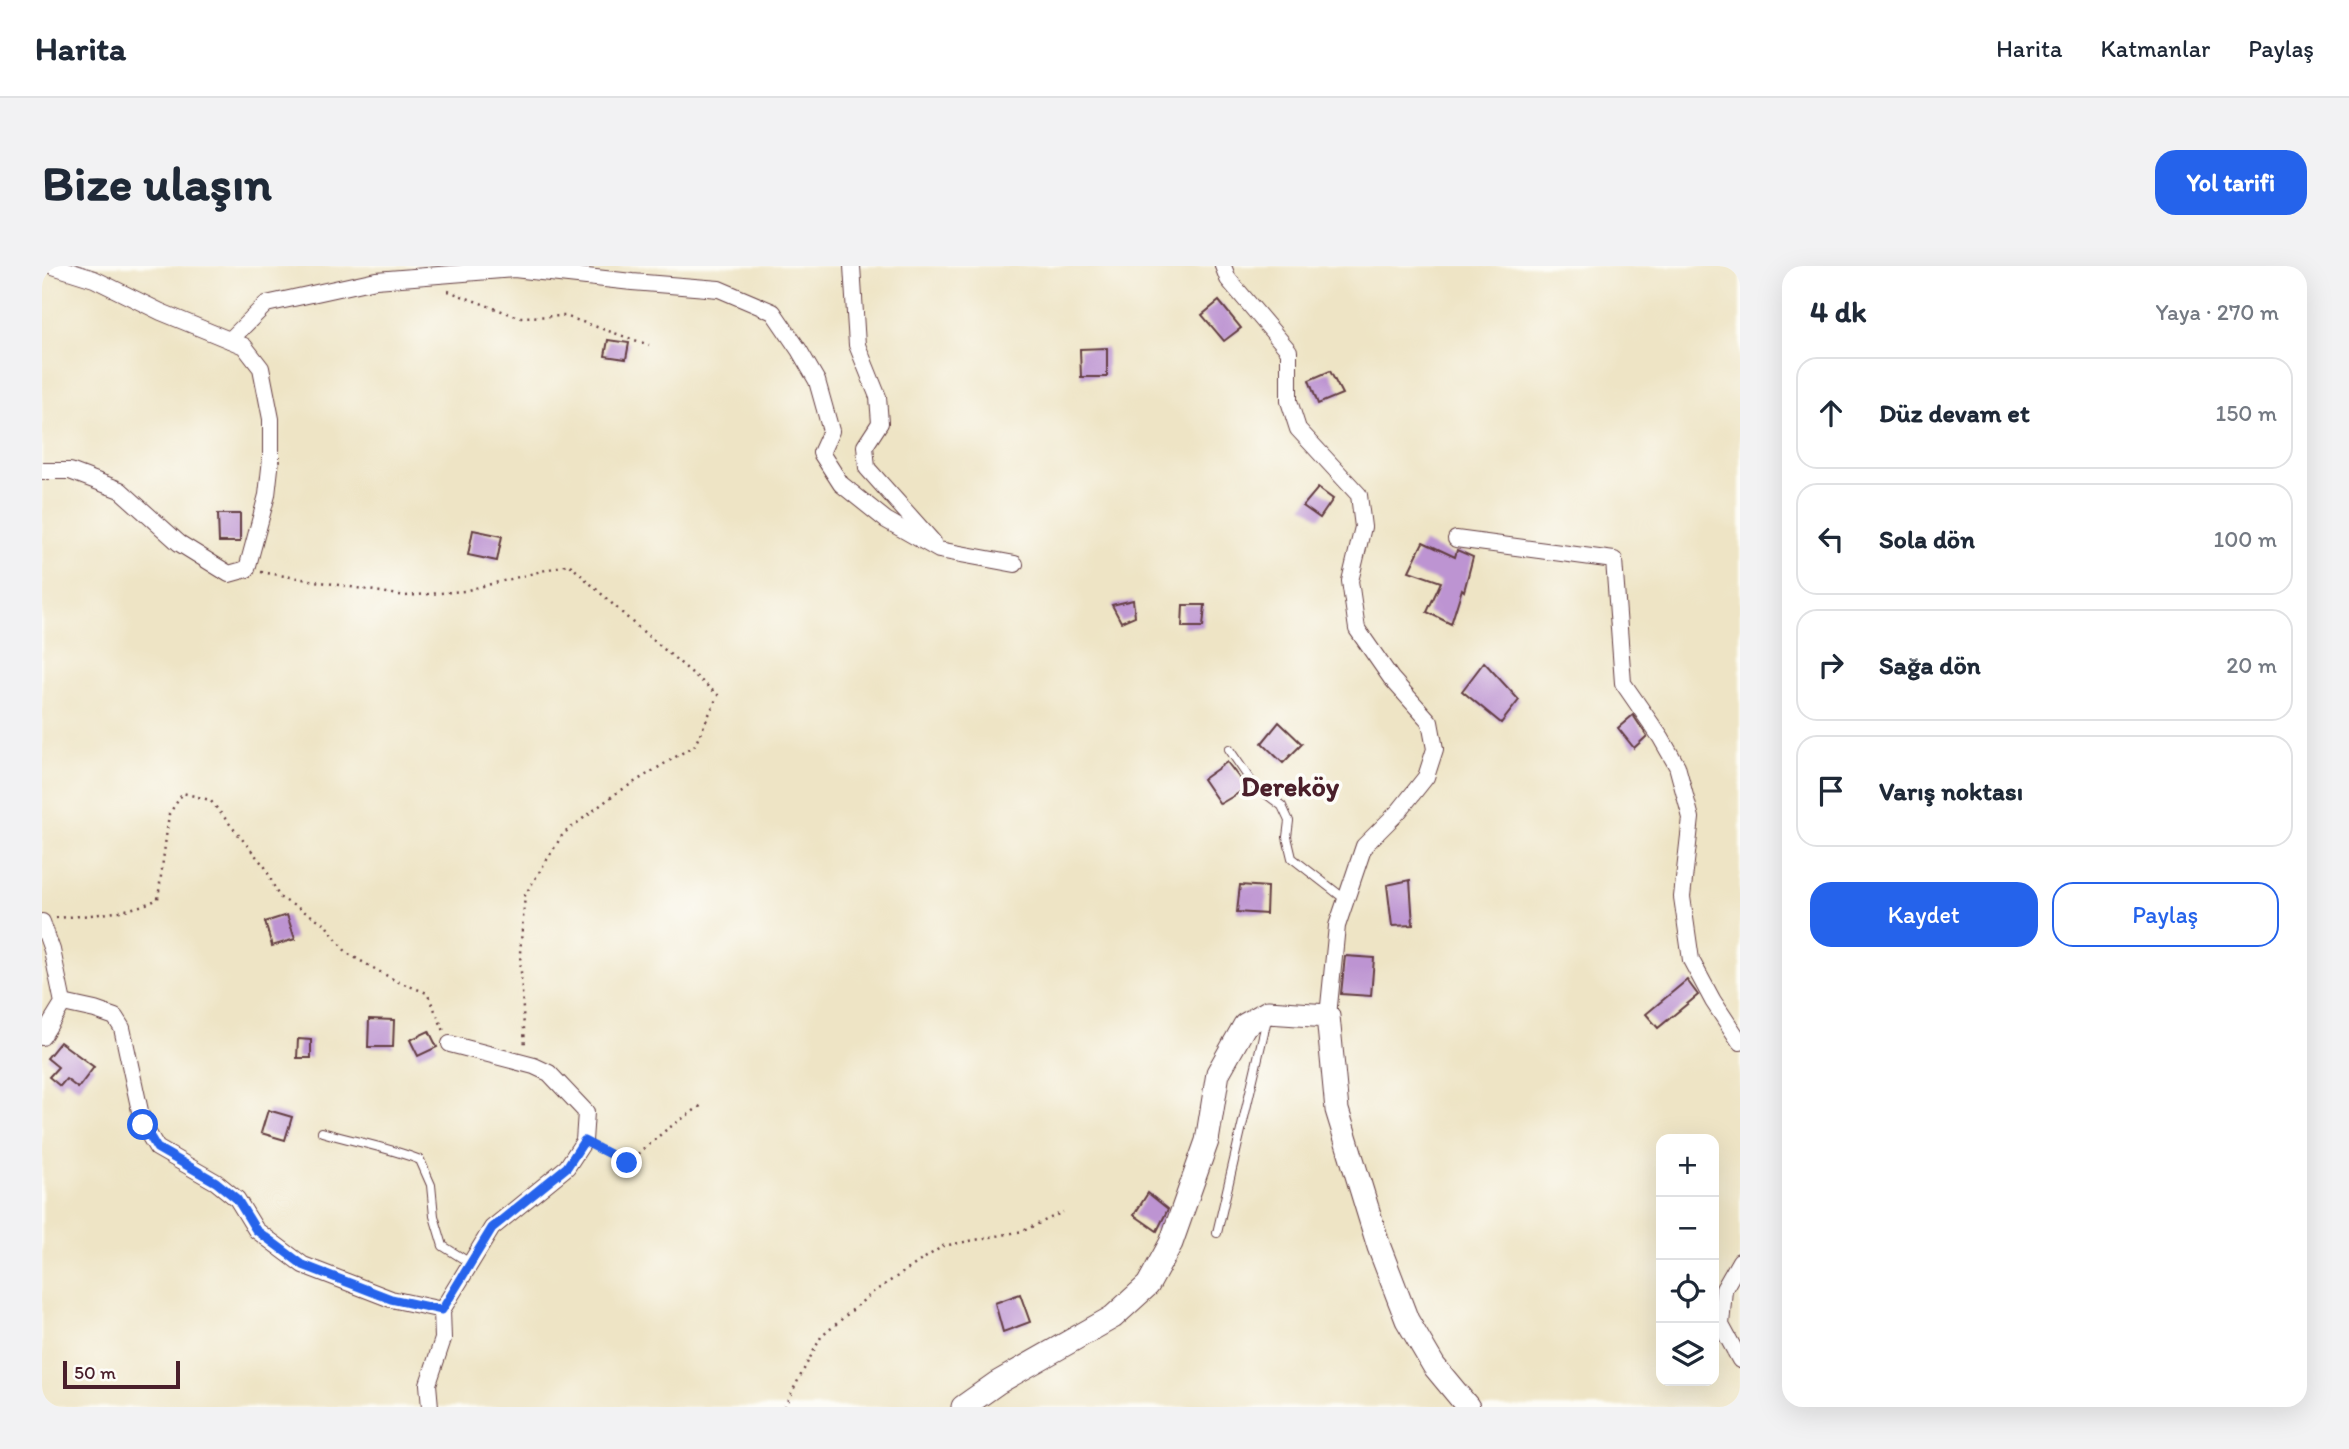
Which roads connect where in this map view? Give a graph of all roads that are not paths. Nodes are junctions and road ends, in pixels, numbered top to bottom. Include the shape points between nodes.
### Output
1 (53, 266) edge
2 (71, 266) edge
3 (852, 266) edge
4 (1223, 266) edge
5 (94, 279) junction
6 (230, 340) junction
7 (42, 471) edge
8 (1456, 539) dead end
9 (939, 550) junction
10 (1016, 564) dead end
11 (1229, 749) dead end
12 (1346, 900) junction
13 (48, 920) edge
14 (63, 1003) junction
15 (1268, 1012) junction
16 (1328, 1016) junction
17 (42, 1037) edge
18 (1740, 1042) edge
19 (450, 1044) road end
20 (322, 1132) dead end
21 (1217, 1234) dead end
22 (1740, 1261) edge
23 (470, 1263) junction
24 (442, 1310) junction
25 (1740, 1360) edge
26 (430, 1407) edge
27 (963, 1407) edge
28 (1468, 1407) edge

1 - 5 street
2 - 5 street
3 - 9 street via 858,345 878,397 880,423 865,446 867,468
4 - 12 street via 1228,279 1289,351 1289,401 1298,429 1359,495 1363,527 1350,581 1357,629 1391,678 1430,722 1434,749 1426,777 1364,846
5 - 6 street
6 - 7 street via 244,346 261,368 271,419 267,495 247,569 229,574 209,562 179,543 120,490 70,471
6 - 9 street via 266,304 376,280 514,269 719,289 773,312 817,381 831,431 821,453 841,484 886,520
8 - 18 street via 1614,560 1622,683 1677,766 1690,818 1682,897 1690,960
9 - 10 street
11 - 12 lane via 1253,784 1282,806 1289,821 1292,858
12 - 16 street via 1337,926
13 - 14 street
14 - 17 street
14 - 24 street via 115,1017 122,1028 143,1125 157,1148 237,1199 256,1230 303,1265 391,1299
15 - 16 street
15 - 21 lane
15 - 27 street via 1245,1025 1218,1073 1207,1141 1171,1243 1148,1285 1113,1317
16 - 28 street via 1337,1110 1379,1247 1407,1320 1434,1366
19 - 23 street via 549,1073 586,1112 584,1141 567,1167 492,1228
20 - 23 lane via 391,1148 420,1160 431,1185 443,1246
22 - 25 street via 1724,1289 1721,1325
23 - 24 street
24 - 26 street via 443,1339 428,1384

